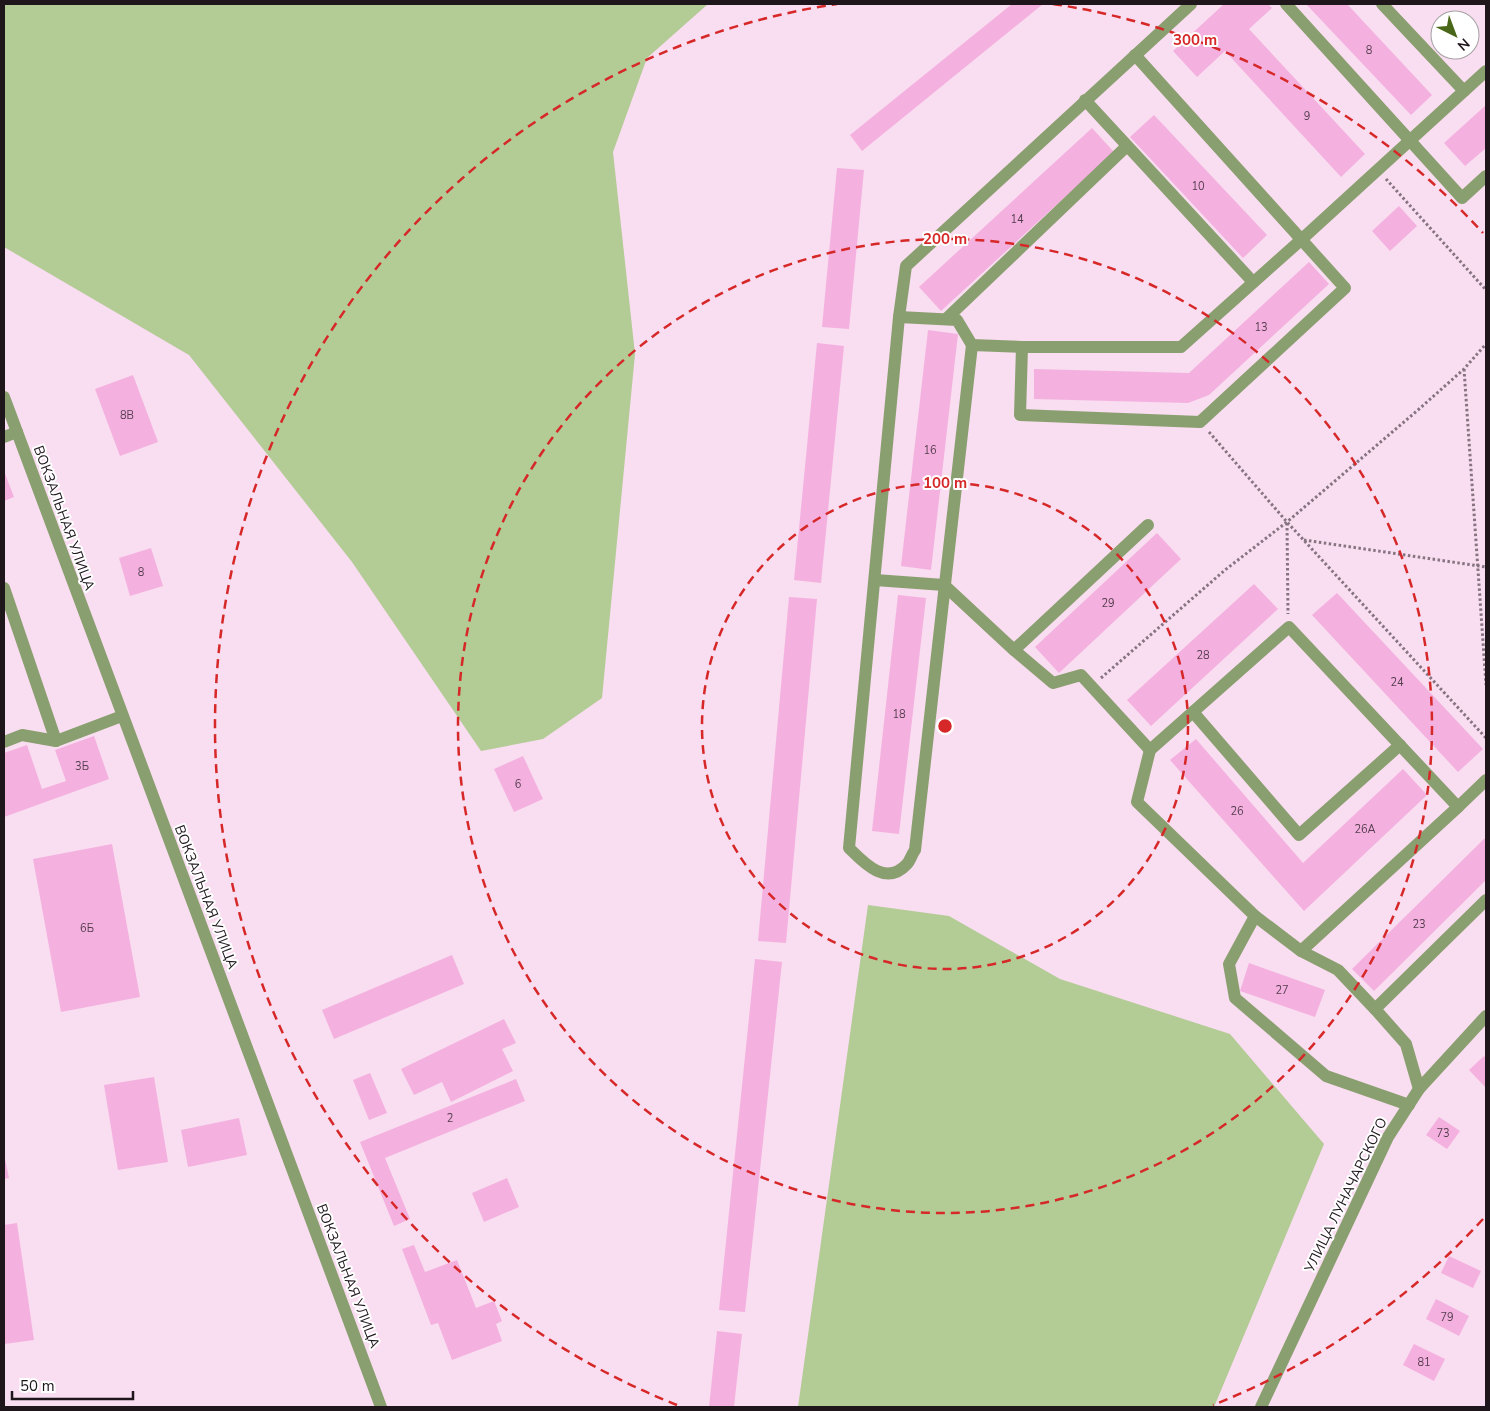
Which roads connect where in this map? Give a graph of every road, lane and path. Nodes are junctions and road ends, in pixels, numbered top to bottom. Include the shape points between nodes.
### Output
1 (1191, 4) edge
2 (1286, 4) edge
3 (1382, 4) edge
4 (1135, 55) junction
5 (1486, 71) edge
6 (1464, 91) junction
7 (1085, 100) junction
8 (1409, 140) junction
9 (1127, 146) junction
10 (1378, 169) junction
11 (1486, 176) edge
12 (1302, 239) junction
13 (1253, 282) junction
14 (1486, 290) edge
15 (899, 317) junction
16 (946, 319) junction
17 (1486, 344) edge
18 (972, 345) junction
19 (1022, 347) junction
20 (1464, 369) junction
21 (4, 397) edge
22 (1200, 422) junction
23 (17, 432) junction
24 (4, 437) edge
25 (1287, 522) junction
26 (1148, 525) dead end
27 (1303, 540) junction
28 (1478, 566) junction
29 (1486, 567) edge
30 (875, 580) junction
31 (944, 585) junction
32 (4, 588) edge
33 (1289, 627) junction
34 (1014, 650) junction
35 (1486, 685) edge
36 (1091, 687) junction
37 (1193, 712) junction
38 (122, 716) junction
39 (1486, 738) edge
40 (56, 741) junction
41 (4, 742) edge
42 (1400, 745) junction
43 (1150, 750) junction
44 (1486, 780) edge
45 (1458, 807) junction
46 (1486, 900) edge
47 (1255, 916) junction
48 (1301, 951) junction
49 (1375, 1009) junction
50 (1486, 1016) edge
51 (1419, 1089) junction
52 (1409, 1105) junction
53 (381, 1407) edge
54 (1262, 1407) edge

1 - 4 street
2 - 8 street
3 - 6 street
4 - 7 street
4 - 12 street
5 - 6 street
6 - 8 street
7 - 9 street
7 - 15 street via 906,266
8 - 10 street
8 - 11 street via 1462,198
9 - 13 street
9 - 16 street
10 - 12 street
10 - 14 path
12 - 13 street
12 - 22 street via 1345,288
13 - 19 street via 1180,347
15 - 16 street
15 - 30 street
16 - 18 street via 957,320
17 - 20 path
18 - 19 street
18 - 31 street
19 - 22 street via 1020,415
20 - 25 path
20 - 28 path
21 - 23 street, ВОКЗАЛЬНАЯ УЛИЦА
22 - 25 path
23 - 24 street
23 - 38 street, ВОКЗАЛЬНАЯ УЛИЦА
25 - 27 path
25 - 33 path
25 - 36 path via 1225,570
26 - 34 street
27 - 28 path
27 - 39 path
28 - 29 path
28 - 35 path
30 - 31 street
30 - 31 street via 849,848 866,866 883,874 896,872 907,864 915,850
31 - 34 street
32 - 40 street
33 - 37 street
33 - 42 street
34 - 36 street via 1053,683 1081,675
36 - 43 street
37 - 42 street via 1299,835
37 - 43 street
38 - 40 street
38 - 53 street, ВОКЗАЛЬНАЯ УЛИЦА
40 - 41 street via 22,735
42 - 45 street
43 - 47 street via 1137,802
44 - 45 street
45 - 48 street
46 - 49 street
47 - 48 street
47 - 52 street via 1229,964 1235,998 1326,1076
48 - 49 street via 1338,970
49 - 51 street via 1406,1044
50 - 51 street, УЛИЦА ЛУНАЧАРСКОГО
51 - 52 street, УЛИЦА ЛУНАЧАРСКОГО
52 - 54 street, УЛИЦА ЛУНАЧАРСКОГО via 1388,1137

